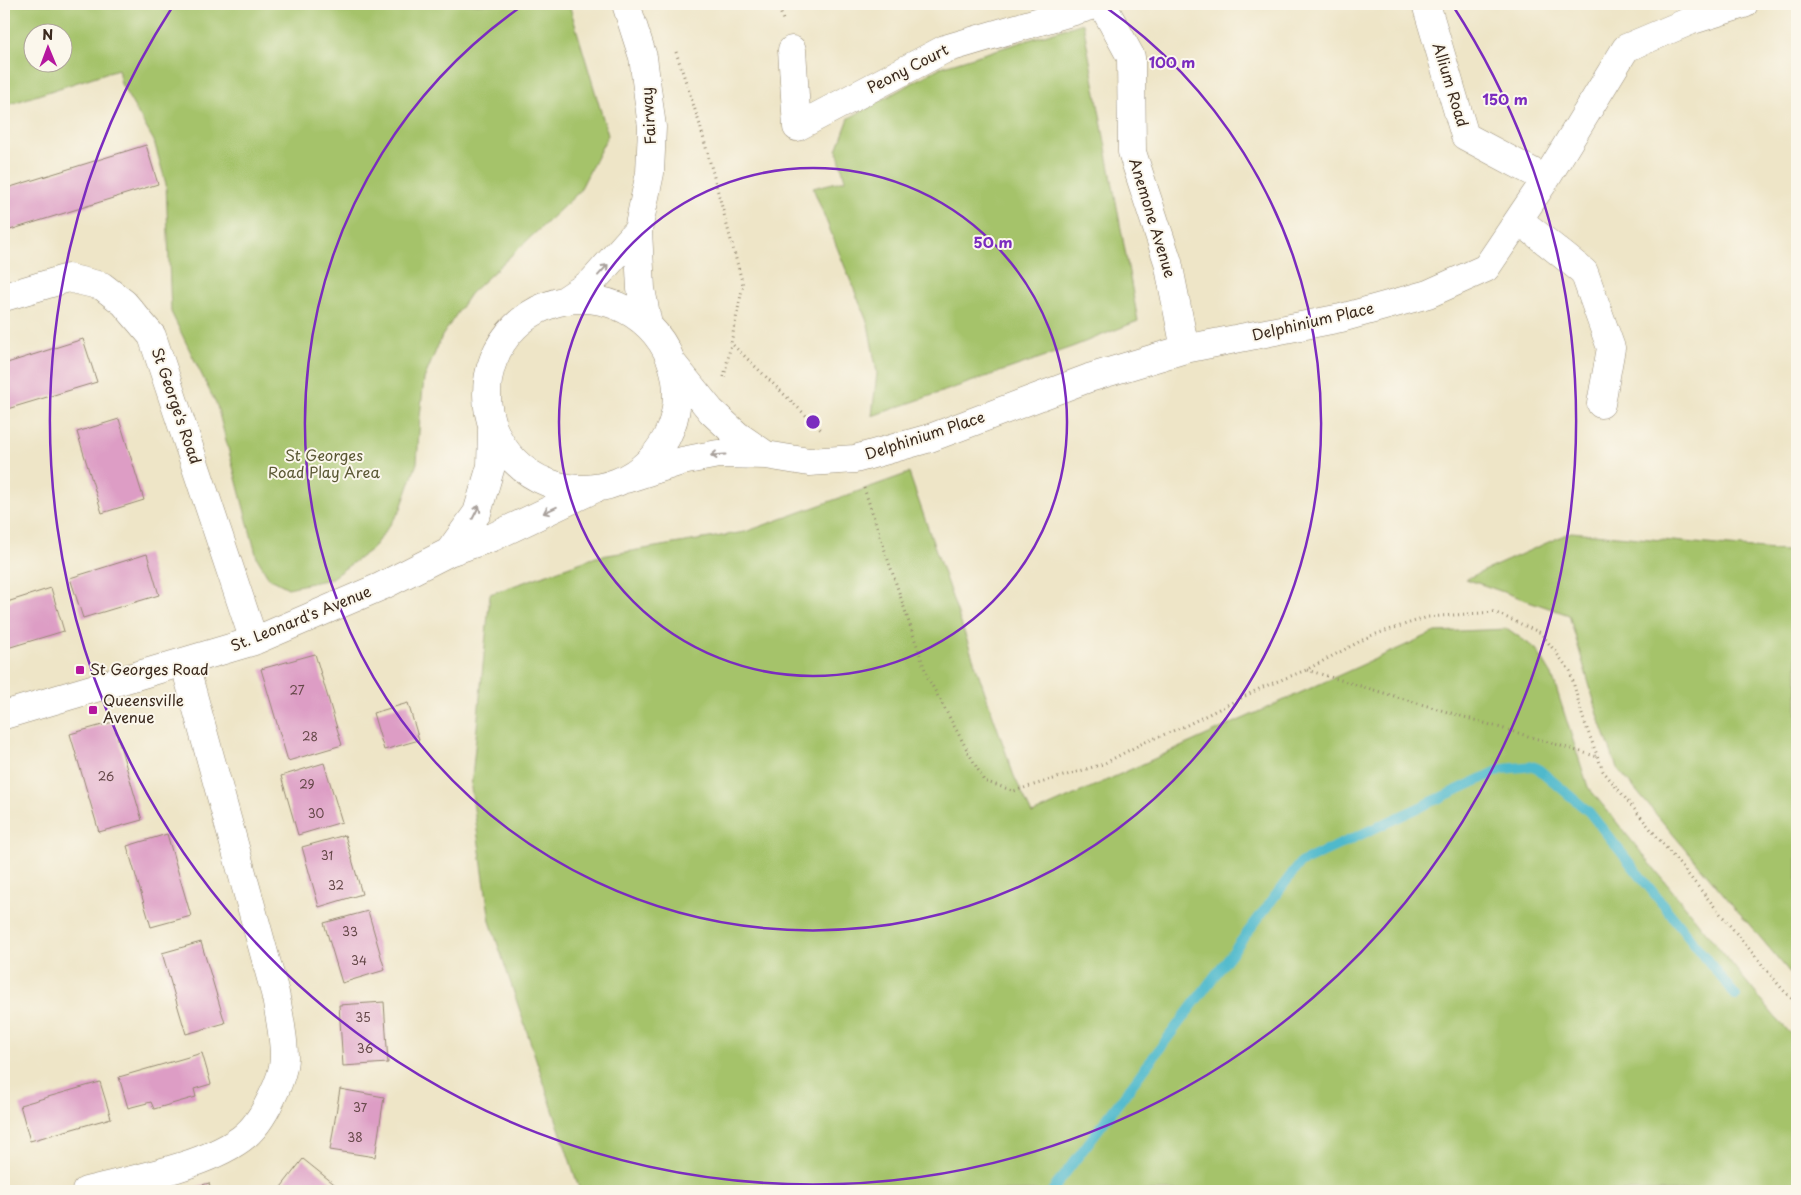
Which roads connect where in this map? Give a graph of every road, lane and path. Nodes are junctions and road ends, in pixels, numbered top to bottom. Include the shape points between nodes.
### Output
1 (626, 4) edge
2 (1098, 4) edge
3 (1102, 4) edge
4 (1426, 4) edge
5 (1744, 4) edge
6 (1700, 11) edge
7 (676, 50) dead end
8 (792, 50) dead end
9 (1546, 180) junction
10 (1519, 220) junction
11 (638, 230) junction
12 (4, 297) edge
13 (565, 300) junction
14 (648, 325) junction
15 (731, 343) junction
16 (1184, 349) junction
17 (670, 361) junction
18 (723, 381) dead end
19 (1601, 404) dead end
20 (492, 429) junction
21 (827, 432) dead end
22 (766, 455) junction
23 (626, 479) junction
24 (861, 479) dead end
25 (594, 489) junction
26 (449, 552) junction
27 (254, 641) junction
28 (184, 662) junction
29 (1306, 670) junction
30 (4, 715) edge
31 (1598, 758) junction
32 (1797, 1004) edge
33 (86, 1191) edge

1 - 11 street, Fairway via 643,57 652,127 650,173
2 - 8 street, Peony Court via 945,48 797,127
3 - 16 street, Anemone Avenue via 1131,57 1132,152 1168,262
4 - 9 street, Allium Road via 1466,136
5 - 6 street, Delphinium Place
6 - 9 street, Delphinium Place via 1626,48
7 - 15 path via 700,125 743,285
9 - 10 street, Delphinium Place
10 - 16 street, Delphinium Place via 1486,268 1428,294 1341,318
10 - 19 street via 1584,272 1611,348
13 -> 11 street, Fairway via 592,282
11 - 14 street, Fairway via 641,289
12 - 27 street, St George's Road via 68,278 102,286 124,303 152,336
13 - 14 street via 598,300 621,306
13 - 20 street via 533,311 510,330 493,358 486,396
14 - 17 street via 668,352
15 - 18 path
15 - 21 path via 821,430
16 - 22 street, Delphinium Place via 1089,378 922,440 855,459 809,462
17 - 22 street, Delphinium Place via 711,411
17 - 23 street via 678,392 670,431 652,459
20 - 25 street via 504,449 527,472 549,484
26 -> 20 street, St. Leonard's Avenue via 478,513 491,466
22 -> 23 street, Delphinium Place via 718,454 682,460
23 - 25 street, Delphinium Place
24 - 29 path via 927,676 984,781 1014,791 1103,764 1263,687
25 -> 26 street, St. Leonard's Avenue via 493,537
26 - 27 street, St. Leonard's Avenue via 382,586
27 - 28 street, St. Leonard's Avenue
28 - 30 street, St. Leonard's Avenue
28 - 33 street via 275,993 284,1059 278,1086 264,1114 242,1138 217,1153 184,1165
29 - 31 path
29 - 31 path via 1370,636 1428,617 1494,612 1541,633 1570,671
31 - 32 path via 1603,771

